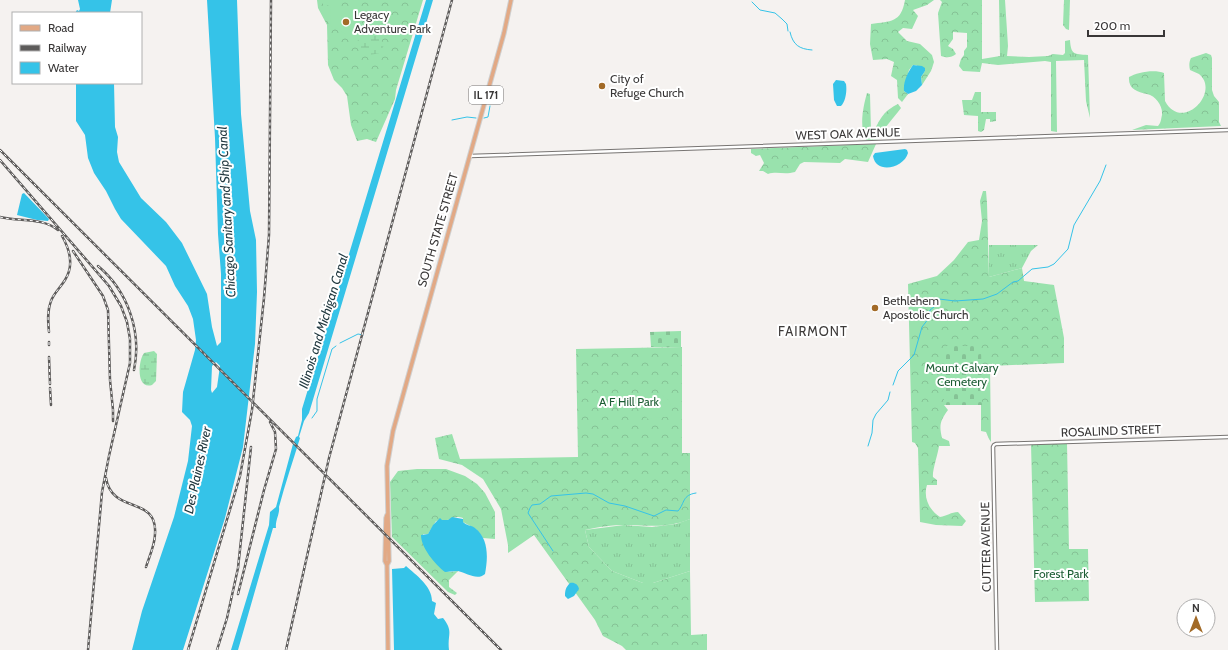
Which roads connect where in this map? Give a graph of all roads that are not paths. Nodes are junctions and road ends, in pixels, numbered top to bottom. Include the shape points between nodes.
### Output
1 (511, 0) edge
2 (1228, 130) edge
3 (469, 156) junction
4 (1228, 436) edge
5 (994, 445) joint
6 (388, 650) edge
7 (997, 650) edge

1 - 3 main road, SOUTH STATE STREET / IL 171
2 - 3 street, WEST OAK AVENUE
3 - 6 main road, SOUTH STATE STREET / IL 171 via 393,429 387,466 385,561
4 - 5 street, ROSALIND STREET
5 - 7 street, CUTTER AVENUE

